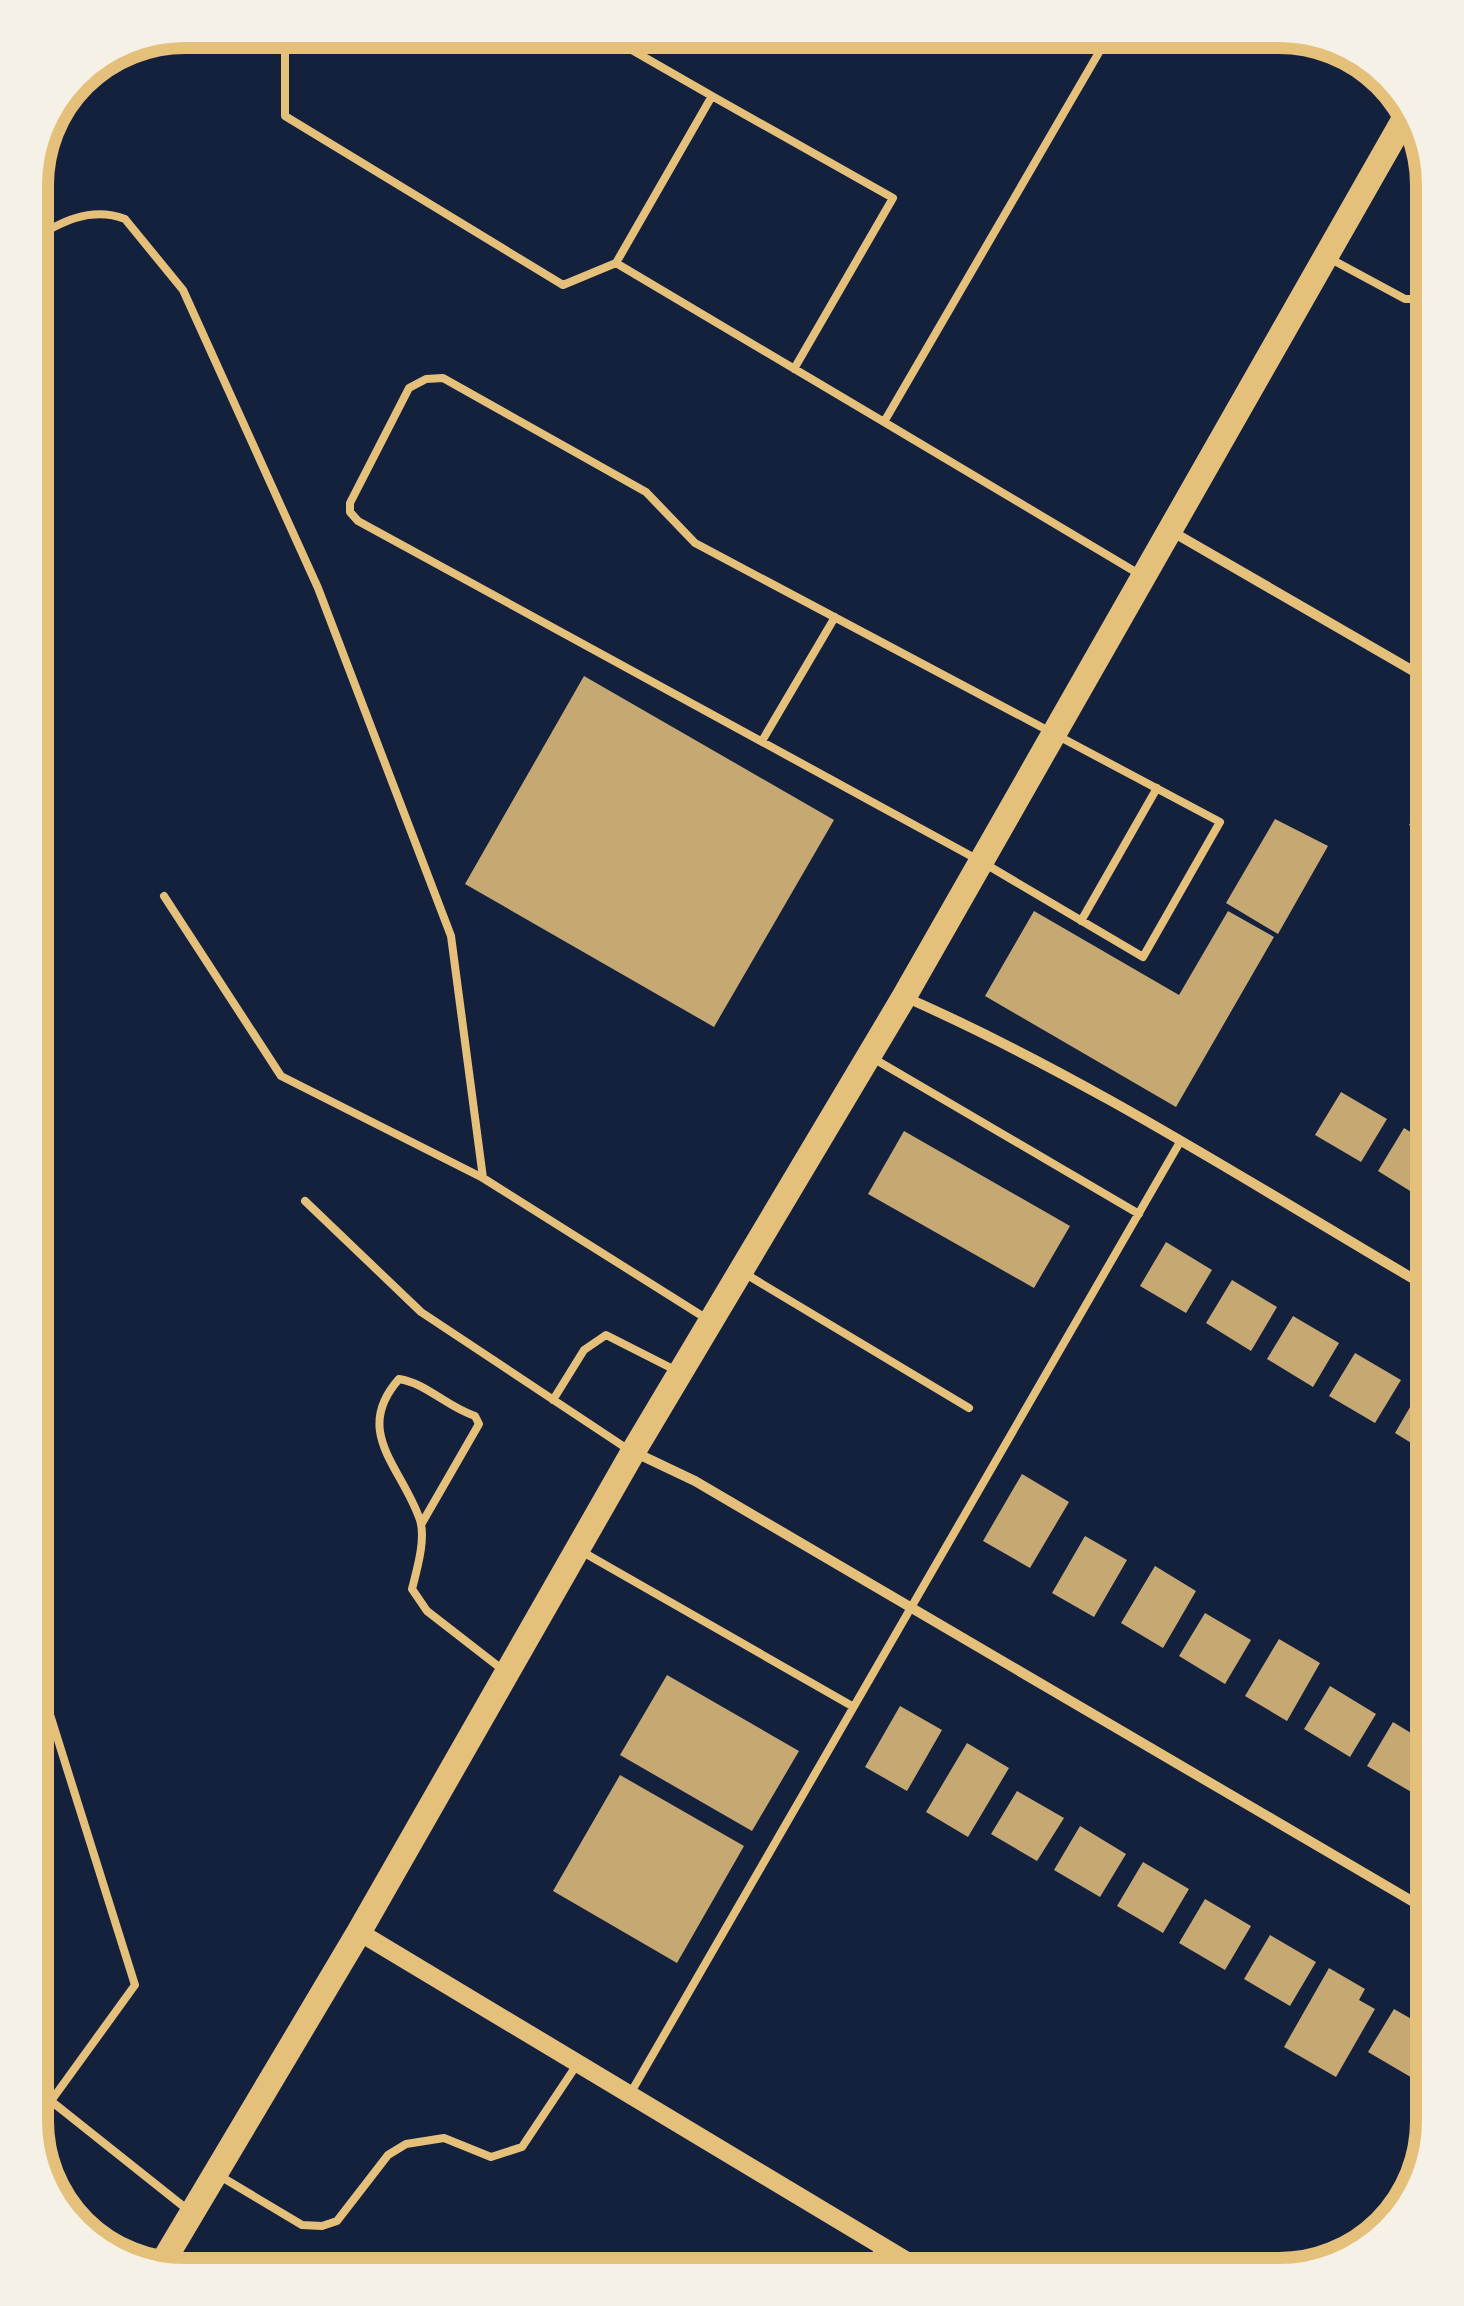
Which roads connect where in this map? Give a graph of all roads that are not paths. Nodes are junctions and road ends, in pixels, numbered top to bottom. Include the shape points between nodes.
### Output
1 (285, 48) edge
2 (628, 48) edge
3 (1102, 48) edge
4 (712, 96) junction
5 (1401, 123) edge
6 (48, 231) edge
7 (1326, 256) junction
8 (616, 262) junction
9 (1416, 298) edge
10 (794, 369) junction
11 (884, 422) junction
12 (1170, 530) junction
13 (1144, 576) junction
14 (834, 617) junction
15 (1416, 673) edge
16 (1055, 733) junction
17 (762, 741) junction
18 (1157, 788) junction
19 (982, 862) junction
20 (164, 896) dead end
21 (1081, 921) junction
22 (904, 997) junction
23 (869, 1056) junction
24 (1180, 1142) junction
25 (484, 1178) junction
26 (305, 1201) dead end
27 (1139, 1214) junction
28 (740, 1270) junction
29 (1416, 1281) edge
30 (711, 1321) junction
31 (680, 1372) junction
32 (554, 1400) junction
33 (970, 1408) dead end
34 (633, 1452) junction
35 (422, 1523) junction
36 (577, 1549) junction
37 (908, 1606) junction
38 (506, 1672) junction
39 (48, 1705) edge
40 (852, 1706) junction
41 (1416, 1903) edge
42 (359, 1932) junction
43 (578, 2063) junction
44 (48, 2088) edge
45 (630, 2094) junction
46 (52, 2101) junction
47 (48, 2117) edge
48 (216, 2173) junction
49 (192, 2213) junction
50 (882, 2246) junction
51 (166, 2257) edge
52 (875, 2258) edge
53 (902, 2258) edge

1 - 8 lane via 285,116 563,284
2 - 4 lane
3 - 11 lane
4 - 8 lane
4 - 10 lane via 892,198
5 - 7 main road
6 - 25 lane via 80,214 125,219 184,290 318,588 451,936
7 - 9 lane
7 - 12 main road
8 - 10 lane
10 - 11 lane
11 - 13 lane
12 - 13 main road
12 - 15 street
13 - 16 main road
14 - 16 lane
14 - 17 lane
14 - 17 lane via 695,542 646,492 442,378 409,388 350,502 358,521
16 - 18 lane
16 - 19 main road
17 - 19 lane
18 - 21 lane
18 - 21 lane via 1220,822 1143,957
19 - 21 lane
19 - 22 main road
20 - 25 lane via 281,1076
22 - 23 main road
22 - 24 street
23 - 27 lane
23 - 28 main road
24 - 27 lane
24 - 29 street
25 - 30 lane
26 - 32 lane via 420,1312
27 - 37 lane
28 - 30 main road
28 - 33 lane
30 - 31 main road
31 - 32 lane via 606,1335 584,1350
31 - 34 main road
32 - 34 lane
34 - 36 main road
34 - 37 street
35 - 35 lane via 379,1436 378,1413 399,1379 414,1381 479,1424
35 - 38 lane via 412,1589 427,1611
36 - 38 main road
36 - 40 lane
37 - 40 lane
37 - 41 street
38 - 42 main road
39 - 46 lane via 136,1985
40 - 45 lane
42 - 43 street
42 - 48 main road
43 - 45 street
43 - 48 lane via 522,2147 491,2156 444,2138 406,2144 388,2156 338,2221 322,2226 302,2224
44 - 46 lane
45 - 50 street
46 - 47 lane
46 - 49 lane
48 - 49 main road
49 - 51 main road
50 - 52 street
50 - 53 street

